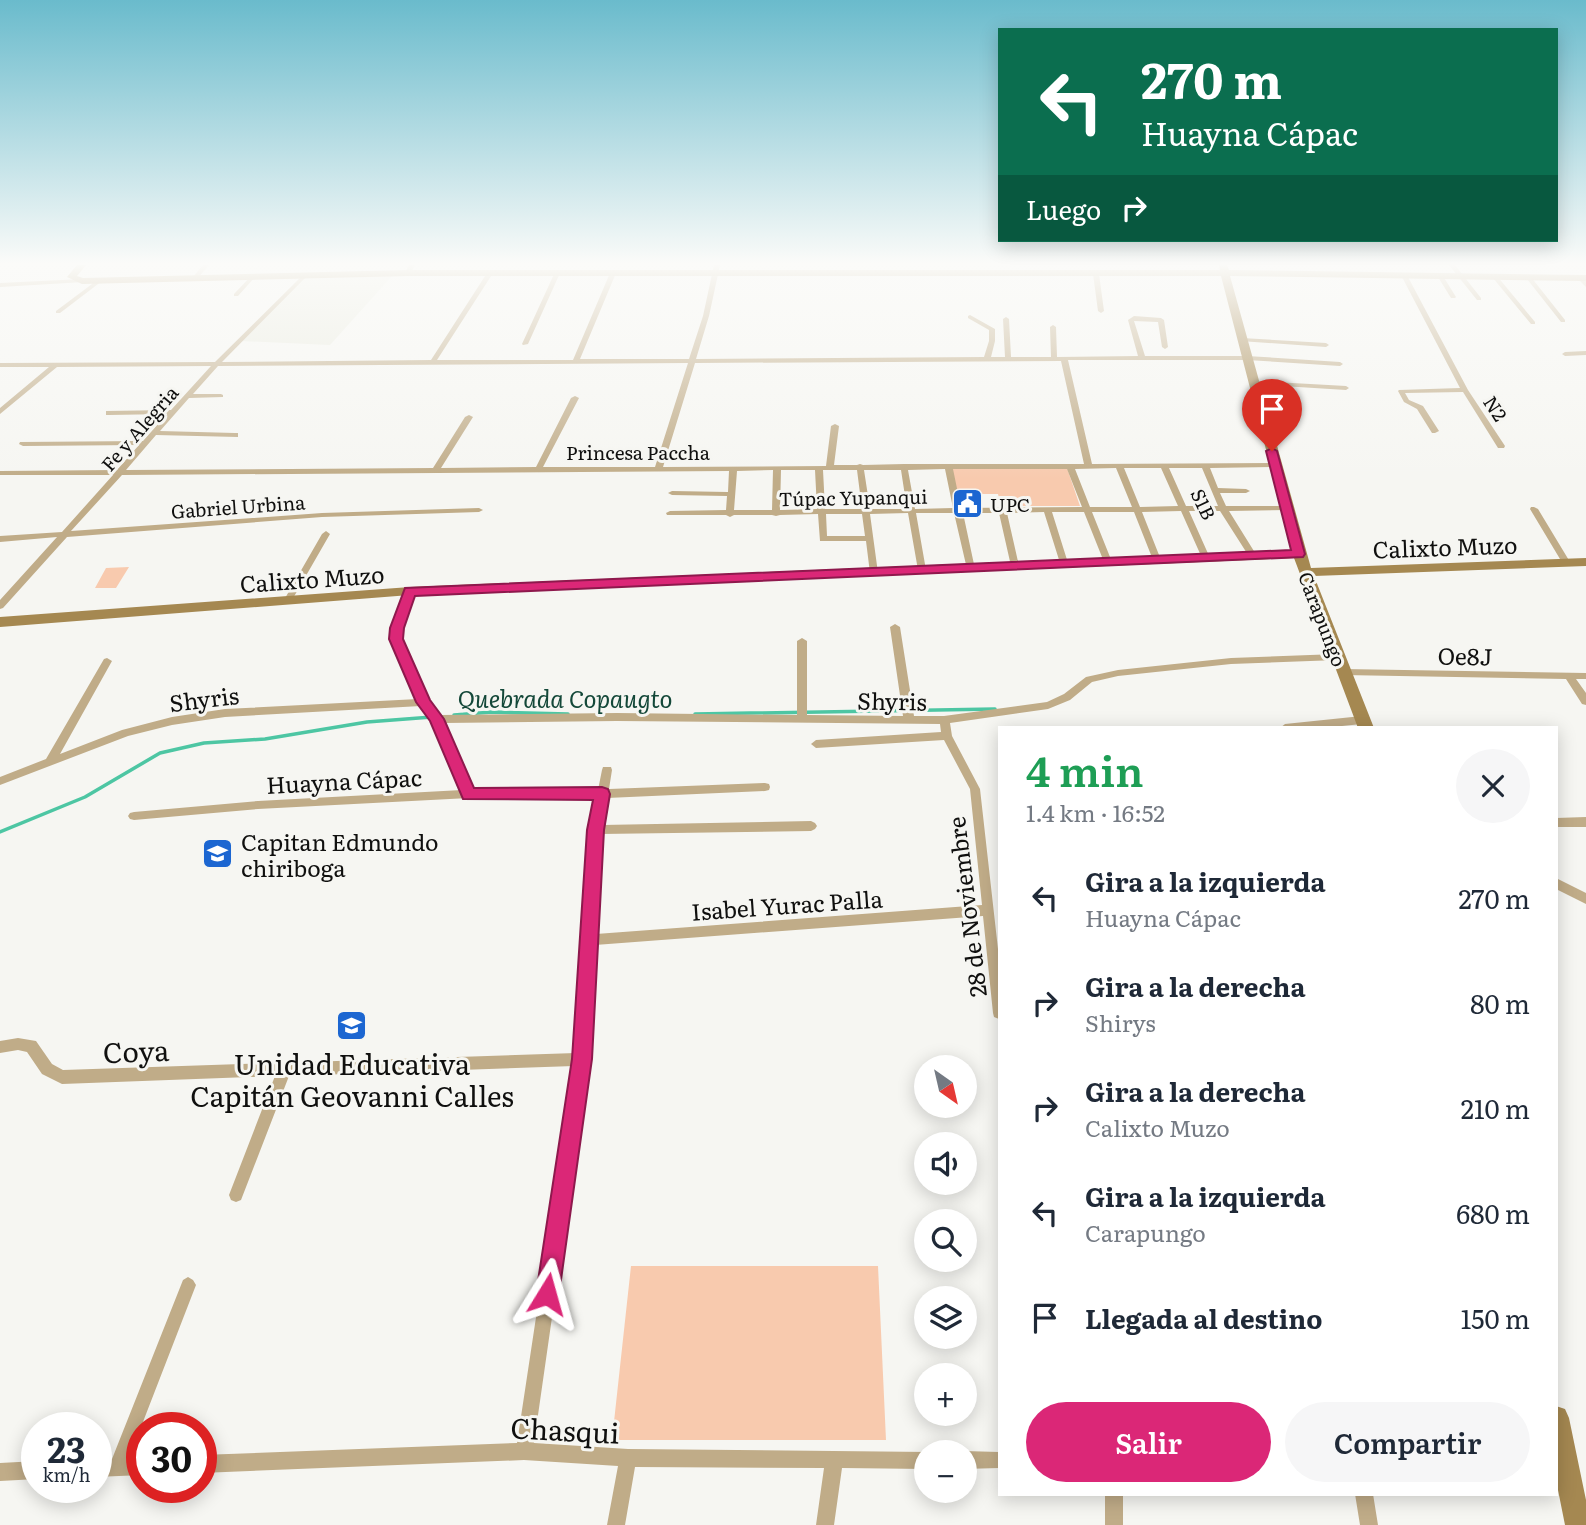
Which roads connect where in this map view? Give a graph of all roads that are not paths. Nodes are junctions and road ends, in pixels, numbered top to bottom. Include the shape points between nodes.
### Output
1 (244, 336) edge
2 (448, 336) edge
3 (527, 336) edge
4 (586, 336) edge
5 (699, 336) edge
6 (992, 336) edge
7 (1007, 336) edge
8 (1053, 336) edge
9 (1136, 336) edge
10 (1163, 336) edge
11 (1241, 336) edge
12 (1437, 336) edge
13 (1242, 341) junction
14 (524, 344) dead end
15 (1326, 345) dead end
16 (1165, 347) dead end
17 (1586, 353) edge
18 (1564, 354) dead end
19 (1142, 358) junction
20 (1247, 358) junction
21 (987, 359) junction
22 (1008, 359) junction
23 (1054, 359) junction
24 (1064, 359) junction
25 (576, 361) junction
26 (433, 362) junction
27 (691, 362) junction
28 (216, 364) junction
29 (1340, 364) dead end
30 (0, 365) edge
31 (55, 365) junction
32 (1254, 383) junction
33 (1346, 388) dead end
34 (1465, 390) junction
35 (188, 396) junction
36 (221, 396) dead end
37 (575, 398) dead end
38 (0, 412) edge
39 (174, 412) junction
40 (109, 413) dead end
41 (469, 416) dead end
42 (835, 426) dead end
43 (1435, 431) dead end
44 (156, 433) junction
45 (235, 435) dead end
46 (146, 443) junction
47 (23, 444) dead end
48 (1501, 446) dead end
49 (1088, 465) junction
50 (1119, 465) junction
51 (1276, 465) junction
52 (860, 466) junction
53 (904, 466) junction
54 (948, 466) junction
55 (1070, 466) junction
56 (1164, 466) junction
57 (1205, 466) junction
58 (659, 467) junction
59 (777, 467) junction
60 (819, 467) junction
61 (830, 467) junction
62 (539, 468) junction
63 (733, 468) junction
64 (436, 469) junction
65 (122, 472) junction
66 (0, 473) edge
67 (1215, 490) junction
68 (1246, 491) dead end
69 (672, 493) dead end
70 (730, 494) junction
71 (1182, 508) junction
72 (1222, 508) junction
73 (1288, 508) junction
74 (1087, 509) junction
75 (1134, 509) junction
76 (1534, 509) dead end
77 (479, 510) dead end
78 (1047, 510) junction
79 (959, 511) junction
80 (1003, 511) junction
81 (914, 512) junction
82 (670, 513) dead end
83 (821, 513) junction
84 (866, 513) junction
85 (776, 514) junction
86 (730, 515) junction
87 (326, 534) dead end
88 (63, 535) junction
89 (869, 537) junction
90 (0, 539) edge
91 (1299, 554) junction
92 (1253, 556) junction
93 (1206, 558) junction
94 (1157, 560) junction
95 (1108, 562) junction
96 (1566, 562) junction
97 (1586, 562) edge
98 (1064, 563) junction
99 (1015, 566) junction
100 (971, 569) junction
101 (922, 570) junction
102 (1305, 572) junction
103 (874, 573) junction
104 (410, 592) junction
105 (288, 600) junction
106 (0, 606) edge
107 (0, 622) edge
108 (895, 627) dead end
109 (802, 641) dead end
110 (1337, 657) junction
111 (107, 661) dead end
112 (1343, 672) junction
113 (1569, 676) junction
114 (1586, 676) edge
115 (1586, 701) edge
116 (424, 702) junction
117 (437, 719) junction
118 (803, 719) junction
119 (909, 719) junction
120 (944, 720) junction
121 (1364, 724) edge
122 (1324, 726) edge
123 (947, 736) junction
124 (816, 744) dead end
125 (50, 762) junction
126 (607, 770) dead end
127 (0, 781) edge
128 (765, 787) dead end
129 (469, 794) junction
130 (602, 794) junction
131 (134, 816) dead end
132 (1586, 822) edge
133 (1558, 823) edge
134 (811, 826) dead end
135 (596, 830) junction
136 (1558, 884) edge
137 (1586, 899) edge
138 (992, 917) edge
139 (590, 940) junction
140 (998, 999) edge
141 (0, 1047) edge
142 (582, 1059) junction
143 (285, 1069) junction
144 (236, 1195) dead end
145 (188, 1285) dead end
146 (1558, 1437) edge
147 (524, 1451) junction
148 (628, 1458) junction
149 (914, 1460) edge
150 (977, 1460) edge
151 (998, 1460) edge
152 (834, 1461) junction
153 (217, 1463) edge
154 (112, 1467) edge
155 (117, 1467) junction
156 (126, 1467) edge
157 (21, 1471) edge
158 (0, 1472) edge
159 (1562, 1475) edge
160 (1114, 1496) edge
161 (1364, 1496) edge
162 (616, 1525) edge
163 (825, 1525) edge
164 (1114, 1525) edge
165 (1369, 1525) edge
166 (1578, 1525) edge

1 - 28 street, Fe y Alegria
2 - 26 street
3 - 14 street
4 - 25 street
5 - 27 street
6 - 21 street
7 - 22 street
8 - 23 street
9 - 19 street
10 - 16 street
11 - 13 street, Carapungo
12 - 34 street, N2
13 - 15 street
13 - 20 street, Carapungo
17 - 18 street
19 - 20 street
19 - 24 street
20 - 29 street
20 - 32 street, Carapungo
21 - 22 street
21 - 27 street
22 - 23 street
23 - 24 street
24 - 49 street
25 - 26 street
25 - 27 street
26 - 28 street
27 - 58 street
28 - 31 street
28 - 35 street, Fe y Alegria
30 - 31 street
31 - 38 street
32 - 33 street
32 - 51 street, Carapungo
34 - 43 street via 1401,391
34 - 48 street, N2
35 - 36 street
35 - 39 street, Fe y Alegria
37 - 62 street
39 - 40 street
39 - 44 street, Fe y Alegria
41 - 64 street
42 - 61 street
44 - 45 street
44 - 46 street, Fe y Alegria
46 - 47 street
46 - 65 street, Fe y Alegria
49 - 50 street, Princesa Paccha
49 - 55 street, Princesa Paccha
50 - 56 street, Princesa Paccha
50 - 75 street
51 - 57 street, Princesa Paccha
51 - 73 street, Carapungo
52 - 53 street, Princesa Paccha
52 - 61 street, Princesa Paccha
52 - 84 street
53 - 54 street, Princesa Paccha
53 - 81 street
54 - 55 street, Princesa Paccha
54 - 79 street
55 - 74 street
56 - 57 street, Princesa Paccha
56 - 71 street, S1B
57 - 67 street
58 - 62 street, Princesa Paccha
58 - 63 street, Princesa Paccha
59 - 60 street, Princesa Paccha
59 - 63 street, Princesa Paccha
59 - 85 street
60 - 61 street, Princesa Paccha
60 - 83 street
62 - 64 street, Princesa Paccha
63 - 70 street
64 - 65 street, Princesa Paccha
65 - 66 street, Princesa Paccha
65 - 88 street, Fe y Alegria
67 - 68 street
67 - 72 street
69 - 70 street
70 - 86 street
71 - 72 street, Túpac Yupanqui
71 - 75 street, Túpac Yupanqui
71 - 93 street, S1B
72 - 73 street, Túpac Yupanqui
72 - 92 street
73 - 91 street, Carapungo
74 - 75 street, Túpac Yupanqui
74 - 78 street, Túpac Yupanqui
74 - 95 street
75 - 94 street
76 - 96 street
77 - 88 street, Gabriel Urbina via 321,515
78 - 80 street, Túpac Yupanqui
78 - 98 street
79 - 80 street, Túpac Yupanqui
79 - 81 street, Túpac Yupanqui
79 - 100 street
80 - 99 street
81 - 84 street, Túpac Yupanqui
81 - 101 street
82 - 86 street, Túpac Yupanqui
83 - 84 street, Túpac Yupanqui
83 - 85 street, Túpac Yupanqui
83 - 89 street via 823,539
84 - 89 street
85 - 86 street, Túpac Yupanqui
87 - 105 street
88 - 90 street, Gabriel Urbina
88 - 106 street, Fe y Alegria
89 - 103 street
91 - 92 street, Calixto Muzo
91 - 102 street, Carapungo
92 - 93 street, Calixto Muzo
93 - 94 street, Calixto Muzo
94 - 95 street, Calixto Muzo
95 - 98 street, Calixto Muzo
96 - 97 street, Calixto Muzo
96 - 102 street, Calixto Muzo
98 - 99 street, Calixto Muzo
99 - 100 street, Calixto Muzo
100 - 101 street, Calixto Muzo
101 - 103 street, Calixto Muzo
102 - 110 street, Carapungo
103 - 104 street, Calixto Muzo
104 - 105 street, Calixto Muzo
104 - 116 street via 396,639
105 - 107 street, Calixto Muzo
108 - 119 street
109 - 118 street
110 - 112 street, Carapungo
110 - 120 street, Shyris via 1231,661 1118,673 1089,679 1048,705
111 - 125 street
112 - 113 street, Oe8J
112 - 121 street, Carapungo
113 - 114 street, Oe8J
113 - 115 street
116 - 117 street
116 - 125 street, Shyris via 225,713 172,721
117 - 118 street, Shyris
117 - 129 street
118 - 119 street, Shyris
119 - 120 street, Shyris
120 - 123 street, 28 de Noviembre
121 - 122 street
123 - 124 street
123 - 138 street, 28 de Noviembre via 975,789
125 - 127 street, Shyris
126 - 130 street
128 - 130 street, Huayna Cápac
129 - 130 street, Huayna Cápac
129 - 131 street, Huayna Cápac
130 - 135 street
132 - 133 street
134 - 135 street
135 - 139 street
136 - 137 street
138 - 139 street, Isabel Yurac Palla
138 - 140 street, 28 de Noviembre
139 - 142 street
141 - 143 street, Coya via 31,1046 47,1069 62,1077
142 - 143 street, Coya
142 - 147 street
143 - 144 street
145 - 155 street
146 - 159 street
147 - 148 street, Chasqui
147 - 153 street, Chasqui
148 - 152 street, Chasqui
148 - 162 street
149 - 152 street, Chasqui
150 - 151 street
152 - 163 street
154 - 155 street
155 - 156 street
157 - 158 street
159 - 166 street
160 - 164 street
161 - 165 street

